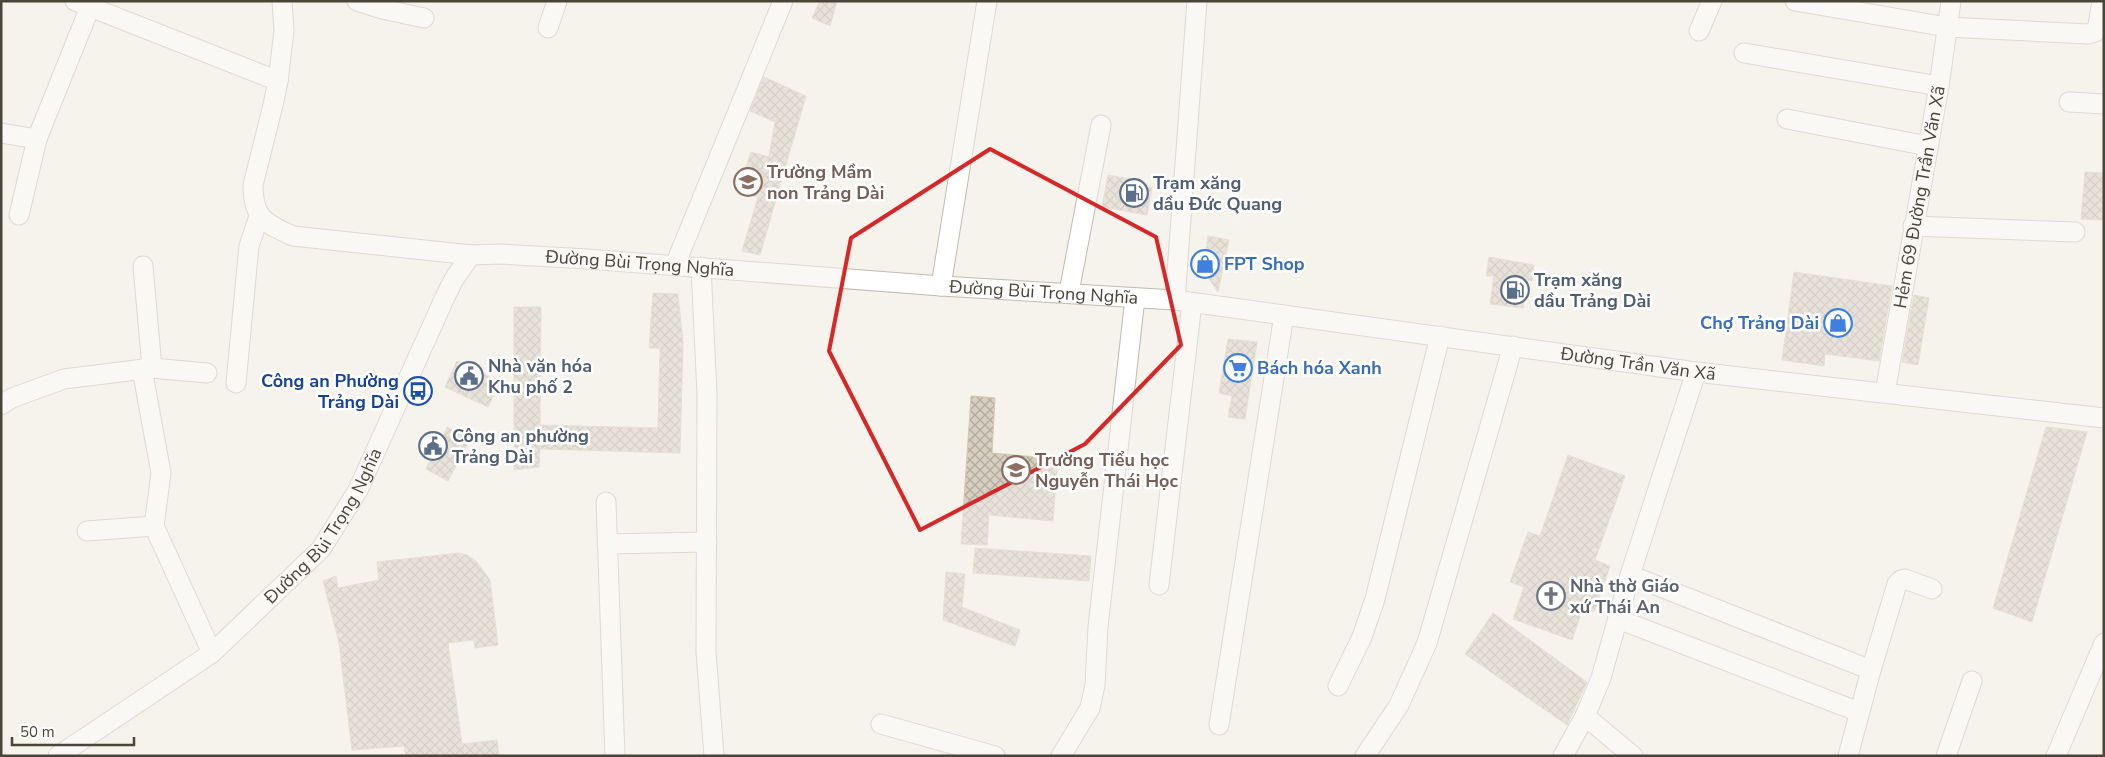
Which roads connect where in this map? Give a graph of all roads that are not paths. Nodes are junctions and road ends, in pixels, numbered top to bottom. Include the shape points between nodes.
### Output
1 (282, 1) edge
2 (357, 1) edge
3 (557, 1) edge
4 (782, 1) edge
5 (987, 1) edge
6 (1197, 1) edge
7 (1712, 1) edge
8 (1795, 1) edge
9 (1951, 1) edge
10 (2102, 1) edge
11 (83, 4) edge
12 (424, 18) dead end
13 (1947, 27) junction
14 (548, 28) dead end
15 (1699, 31) dead end
16 (1744, 53) dead end
17 (278, 81) junction
18 (1939, 86) junction
19 (2069, 102) dead end
20 (2104, 104) edge
21 (1787, 119) dead end
22 (1101, 125) dead end
23 (1, 133) edge
24 (37, 139) junction
25 (1928, 146) junction
26 (19, 215) dead end
27 (259, 216) junction
28 (1913, 226) junction
29 (2075, 232) dead end
30 (471, 255) junction
31 (675, 265) junction
32 (143, 266) dead end
33 (700, 267) junction
34 (941, 286) junction
35 (1069, 292) junction
36 (1135, 298) junction
37 (1183, 301) junction
38 (1284, 315) junction
39 (1440, 336) junction
40 (1513, 346) junction
41 (147, 369) junction
42 (1696, 372) junction
43 (207, 373) dead end
44 (236, 383) dead end
45 (1885, 393) junction
46 (1, 406) edge
47 (2104, 418) edge
48 (606, 502) dead end
49 (154, 526) junction
50 (87, 530) dead end
51 (708, 542) junction
52 (607, 544) junction
53 (1630, 575) junction
54 (1159, 585) dead end
55 (1932, 590) dead end
56 (1618, 619) junction
57 (2104, 643) edge
58 (212, 653) junction
59 (1871, 670) junction
60 (1972, 681) dead end
61 (1338, 686) dead end
62 (1859, 712) junction
63 (1585, 716) junction
64 (881, 724) dead end
65 (1219, 725) dead end
66 (58, 756) edge
67 (615, 756) edge
68 (714, 756) edge
69 (995, 756) edge
70 (1061, 756) edge
71 (1365, 756) edge
72 (1564, 756) edge
73 (1633, 756) edge
74 (1848, 756) edge
75 (1946, 756) edge
76 (2056, 756) edge

1 - 17 street via 284,31
2 - 12 street
3 - 14 street
4 - 31 street
5 - 34 street
6 - 37 street
7 - 15 street
8 - 13 street
9 - 13 street, Hẻm 69 Đường Trần Văn Xã
10 - 13 street via 2098,25 2094,32 2088,34
11 - 17 street
11 - 24 street
13 - 18 street, Hẻm 69 Đường Trần Văn Xã
16 - 18 street
17 - 27 street via 252,185
18 - 25 street, Hẻm 69 Đường Trần Văn Xã
19 - 20 street
21 - 25 street
22 - 35 street
23 - 24 street
24 - 26 street
25 - 28 street, Hẻm 69 Đường Trần Văn Xã
27 - 30 street via 293,236
27 - 44 street via 249,246
28 - 29 street
28 - 45 street, Hẻm 69 Đường Trần Văn Xã
30 - 31 street, Đường Bùi Trọng Nghĩa
30 - 58 street, Đường Bùi Trọng Nghĩa via 454,278 358,490 336,527 321,549
31 - 33 street, Đường Bùi Trọng Nghĩa
32 - 41 street
33 - 34 street, Đường Bùi Trọng Nghĩa
33 - 51 street via 707,394
34 - 35 street, Đường Bùi Trọng Nghĩa
35 - 36 street, Đường Bùi Trọng Nghĩa
36 - 37 street, Đường Bùi Trọng Nghĩa
36 - 70 street via 1100,608 1095,685 1090,708
37 - 38 street, Đường Trần Văn Xã
37 - 54 street
38 - 39 street, Đường Trần Văn Xã
38 - 65 street
39 - 40 street, Đường Trần Văn Xã
39 - 61 street via 1375,599 1362,637
40 - 42 street, Đường Trần Văn Xã
40 - 71 street via 1427,643 1399,705
41 - 43 street
41 - 46 street via 64,379 12,398
41 - 49 street via 161,473
42 - 45 street, Đường Trần Văn Xã
42 - 53 street
45 - 47 street, Đường Trần Văn Xã
48 - 52 street
49 - 50 street
49 - 58 street
51 - 52 street
51 - 68 street via 706,652
52 - 67 street
53 - 56 street
53 - 59 street
55 - 59 street via 1905,579 1897,584
56 - 62 street
56 - 63 street via 1601,678
57 - 76 street
58 - 66 street, Đường Bùi Trọng Nghĩa
59 - 62 street
60 - 75 street
62 - 74 street
63 - 72 street
63 - 73 street
64 - 69 street

